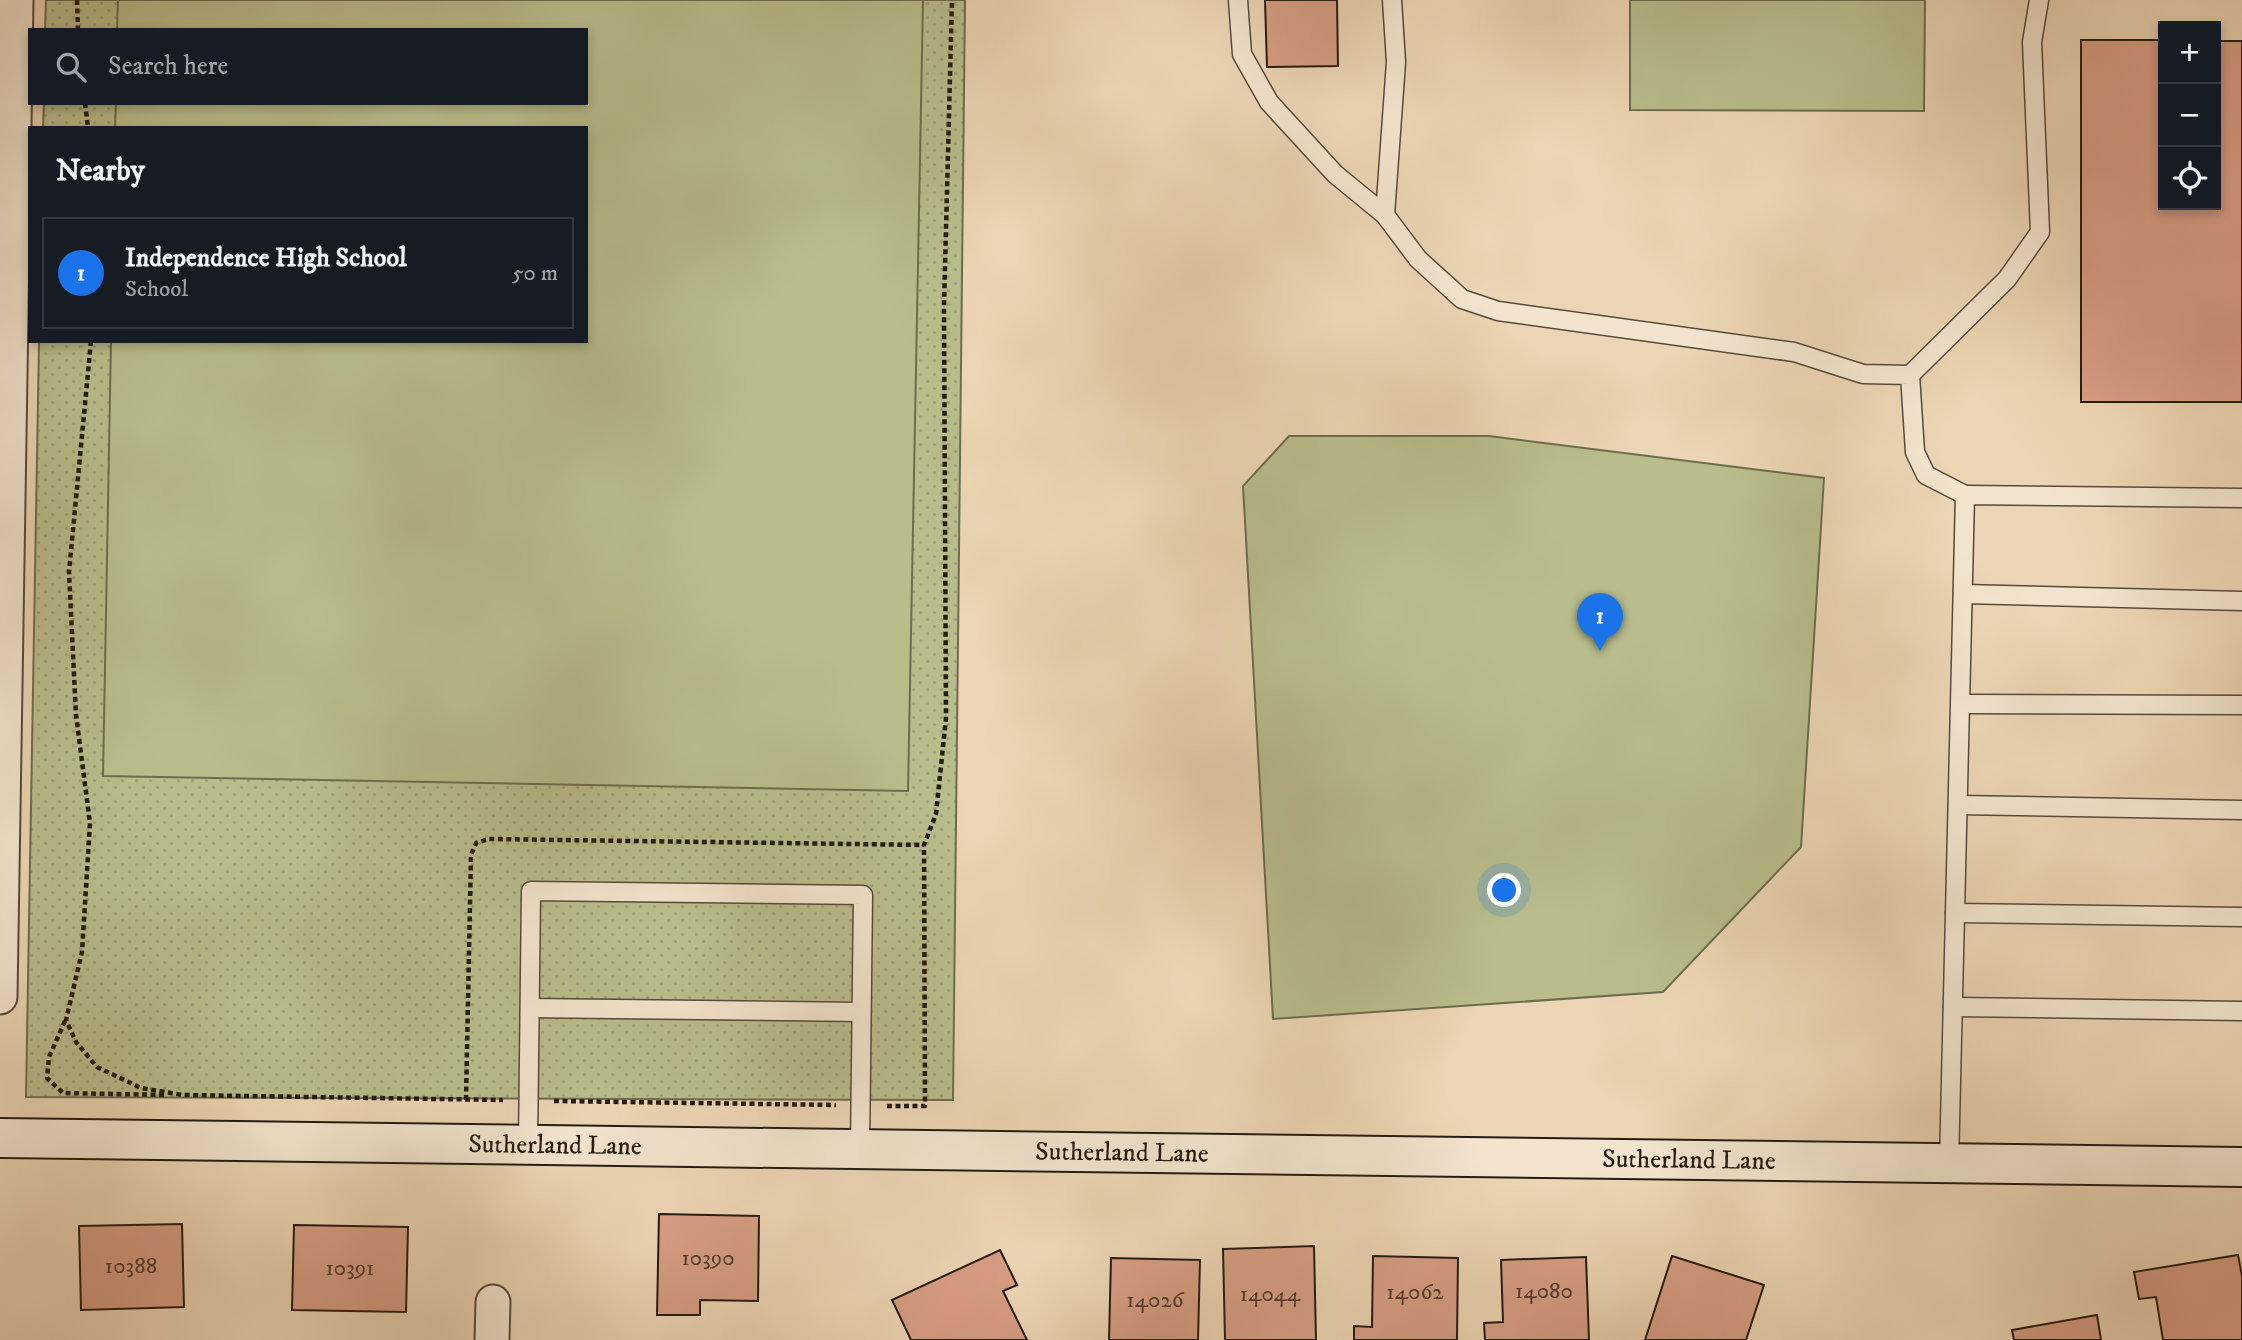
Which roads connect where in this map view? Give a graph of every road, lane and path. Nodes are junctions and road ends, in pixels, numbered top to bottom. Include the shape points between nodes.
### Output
1 (16, 0) edge
2 (77, 0) edge
3 (952, 0) edge
4 (1238, 0) edge
5 (1392, 0) edge
6 (2039, 0) edge
7 (78, 28) edge
8 (85, 105) edge
9 (88, 126) edge
10 (1385, 215) junction
11 (91, 343) edge
12 (1910, 376) junction
13 (1965, 495) junction
14 (2242, 498) edge
15 (1963, 594) junction
16 (2242, 601) edge
17 (1961, 704) junction
18 (2242, 705) edge
19 (1958, 805) junction
20 (2242, 810) edge
21 (1955, 913) junction
22 (2242, 917) edge
23 (0, 998) edge
24 (1953, 1007) junction
25 (530, 1008) junction
26 (2242, 1011) edge
27 (861, 1012) junction
28 (66, 1020) junction
29 (183, 1095) junction
30 (528, 1100) junction
31 (860, 1106) junction
32 (0, 1138) edge
33 (527, 1145) junction
34 (860, 1149) junction
35 (1949, 1164) junction
36 (2242, 1167) edge
37 (493, 1302) dead end
38 (492, 1340) edge

1 - 23 street
2 - 7 path
3 - 31 path via 944,306 946,718 936,814 924,845 925,1106
4 - 10 lane via 1241,54 1269,102 1335,174
5 - 10 lane via 1396,62
6 - 12 lane via 2032,42 2040,232 2007,279
8 - 9 path
10 - 12 lane via 1418,259 1462,299 1498,311 1794,352 1863,374
11 - 28 path via 69,572 76,715 90,823 82,953
12 - 13 lane via 1915,452 1926,475
13 - 14 lane
13 - 15 lane
15 - 16 lane
15 - 17 lane
17 - 18 lane
17 - 19 lane
19 - 20 lane
19 - 21 lane
21 - 22 lane
21 - 24 lane
24 - 26 lane
24 - 35 lane
25 - 27 lane
25 - 27 lane via 531,891 863,895
25 - 30 lane
27 - 31 lane
28 - 29 path via 76,1042 97,1067 141,1088
28 - 29 path via 49,1056 47,1078 55,1088 63,1093
29 - 30 path
30 - 31 path
30 - 33 lane
31 - 34 lane
32 - 33 street, Sutherland Lane
33 - 34 street, Sutherland Lane
34 - 35 street, Sutherland Lane
35 - 36 street, Sutherland Lane
37 - 38 street

